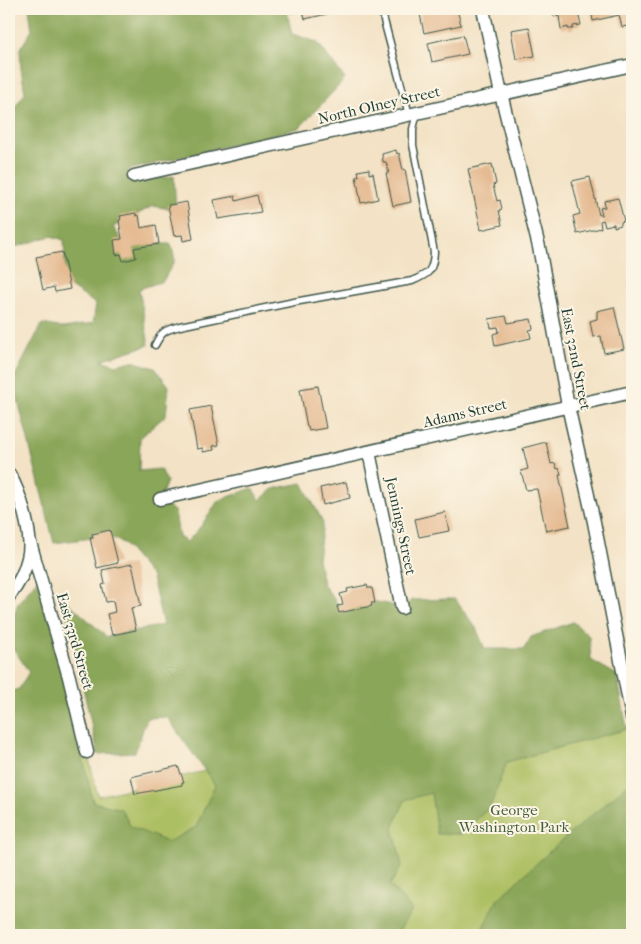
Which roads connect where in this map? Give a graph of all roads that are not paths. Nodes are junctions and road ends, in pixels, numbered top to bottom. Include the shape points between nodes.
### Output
1 (381, 9) edge
2 (483, 9) edge
3 (632, 65) edge
4 (501, 94) junction
5 (413, 114) junction
6 (134, 176) dead end
7 (155, 346) dead end
8 (632, 392) edge
9 (568, 406) junction
10 (369, 452) junction
11 (9, 474) edge
12 (160, 499) dead end
13 (29, 539) junction
14 (9, 596) edge
15 (402, 608) dead end
16 (632, 717) edge
17 (87, 752) dead end

1 - 5 lane
2 - 4 street, East 32nd Street
3 - 4 street, North Olney Street
4 - 5 street, North Olney Street
4 - 9 street, East 32nd Street via 539,248
5 - 6 street, North Olney Street
5 - 7 lane via 413,145 434,252 433,266 424,276 180,326 161,334
8 - 9 street, Adams Street
9 - 10 street, Adams Street
9 - 16 street, East 32nd Street
10 - 12 street, Adams Street
10 - 15 street, Jennings Street
11 - 13 street, East 33rd Street
13 - 14 street via 29,556
13 - 17 street, East 33rd Street

